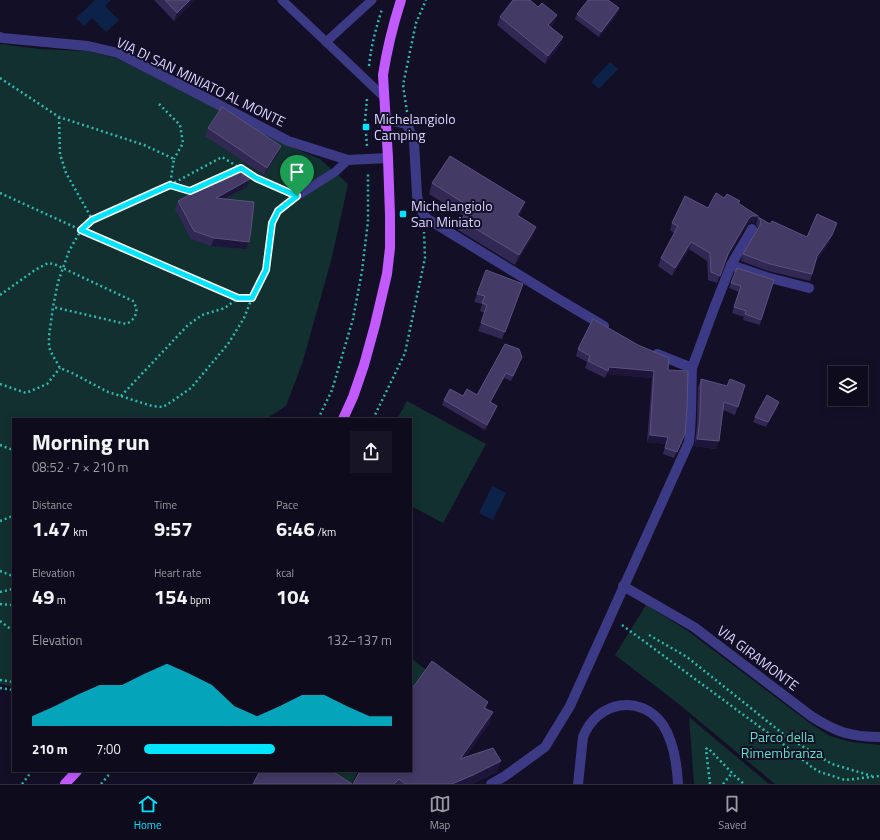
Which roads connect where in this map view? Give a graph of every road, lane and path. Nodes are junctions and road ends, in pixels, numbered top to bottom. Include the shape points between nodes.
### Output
1 (282, 0) edge
2 (372, 0) edge
3 (401, 0) edge
4 (0, 37) edge
5 (326, 42) junction
6 (0, 78) edge
7 (384, 97) junction
8 (159, 104) dead end
9 (59, 117) junction
10 (385, 119) junction
11 (388, 158) junction
12 (174, 159) junction
13 (368, 159) junction
14 (348, 160) junction
15 (241, 168) junction
16 (235, 171) edge
17 (229, 174) edge
18 (170, 185) junction
19 (0, 193) edge
20 (297, 196) junction
21 (92, 220) junction
22 (752, 229) edge
23 (81, 230) junction
24 (731, 265) junction
25 (63, 268) junction
26 (810, 288) dead end
27 (0, 294) edge
28 (238, 298) junction
29 (252, 298) junction
30 (53, 307) junction
31 (613, 331) edge
32 (646, 349) edge
33 (60, 368) junction
34 (692, 368) junction
35 (0, 384) edge
36 (121, 396) junction
37 (318, 418) edge
38 (343, 418) edge
39 (0, 445) edge
40 (12, 450) edge
41 (12, 516) edge
42 (0, 521) edge
43 (0, 571) edge
44 (12, 576) edge
45 (623, 586) junction
46 (12, 589) edge
47 (0, 592) edge
48 (0, 604) edge
49 (12, 605) edge
50 (0, 621) edge
51 (625, 627) dead end
52 (12, 630) edge
53 (649, 635) dead end
54 (0, 680) edge
55 (12, 682) edge
56 (0, 688) edge
57 (12, 690) edge
58 (880, 737) edge
59 (31, 772) edge
60 (76, 772) edge
61 (111, 772) edge
62 (732, 773) junction
63 (880, 776) edge
64 (873, 777) junction
65 (68, 783) edge
66 (22, 784) edge
67 (101, 784) edge
68 (491, 784) edge
69 (578, 784) edge
70 (678, 784) edge
71 (710, 784) edge
72 (723, 784) edge
73 (744, 784) edge

1 - 5 lane
2 - 5 lane
3 - 7 main road via 386,52
4 - 14 street, VIA DI SAN MINIATO AL MONTE via 88,46 118,53 288,141
5 - 7 lane
6 - 9 path
7 - 10 main road
8 - 12 path via 180,125 182,143
9 - 12 path
9 - 21 path via 60,154 66,174
10 - 11 main road
10 - 31 street via 408,124 414,142 419,206 426,218
11 - 13 street, VIA DI SAN MINIATO AL MONTE
11 - 38 main road via 390,248 387,274 364,365
12 - 18 path
13 - 14 street, VIA DI SAN MINIATO AL MONTE
13 - 37 path via 368,221 362,272 353,319 332,390
14 - 20 lane via 335,172
15 - 16 path
15 - 18 path via 222,157
15 - 20 path via 256,178
17 - 18 path via 190,191
18 - 21 path
19 - 23 path
20 - 29 path via 278,211 272,223 266,270
21 - 23 path
22 - 24 street
23 - 25 path
23 - 28 path
24 - 26 street
24 - 34 street
25 - 27 path via 48,263
25 - 30 path
25 - 30 path via 133,301 136,307 135,316 126,324
28 - 29 path
28 - 36 path via 226,308 202,315 188,325
29 - 36 path via 244,318 228,344 186,392 163,407
30 - 33 path via 49,347
32 - 34 street
33 - 35 path via 47,384 26,393
33 - 36 path
34 - 45 street via 689,442
39 - 40 path
41 - 42 path
43 - 44 path
45 - 58 street, VIA GIRAMONTE via 694,628 826,726 844,733
45 - 68 street via 570,706 545,747
46 - 47 path
48 - 49 path
50 - 52 path
51 - 64 path via 813,768 845,780
53 - 64 path via 687,657 787,737 832,764
54 - 55 path
56 - 57 path
59 - 66 path
60 - 65 main road
61 - 67 path
62 - 71 path via 708,748 706,749
62 - 72 path
62 - 73 path
63 - 64 path
69 - 70 street via 586,730 602,712 619,705 643,708 663,725 672,747

